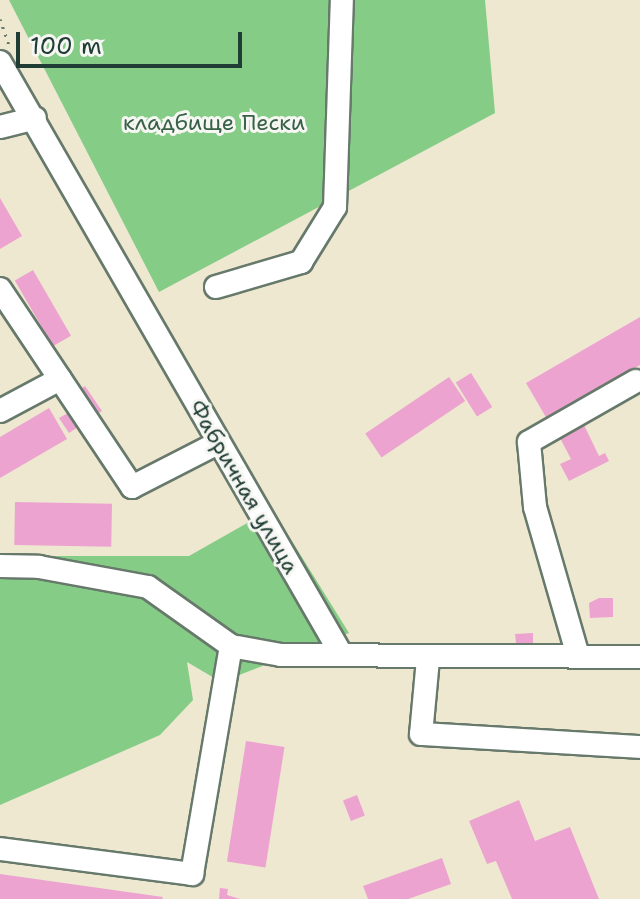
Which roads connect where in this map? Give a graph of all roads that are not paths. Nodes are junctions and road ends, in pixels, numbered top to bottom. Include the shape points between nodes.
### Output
1 (342, 0) edge
2 (0, 62) edge
3 (35, 118) junction
4 (0, 127) edge
5 (216, 287) dead end
6 (0, 289) edge
7 (60, 379) junction
8 (636, 381) dead end
9 (0, 411) edge
10 (218, 443) junction
11 (0, 566) edge
12 (231, 646) junction
13 (340, 652) junction
14 (578, 656) junction
15 (640, 657) edge
16 (428, 659) junction
17 (640, 747) edge
18 (0, 849) edge

1 - 5 street via 335,207 301,262
2 - 3 street, Фабричная улица
3 - 4 street
3 - 10 street, Фабричная улица
6 - 7 street
7 - 9 street
7 - 10 street via 132,487
8 - 14 street via 529,442 535,507
10 - 13 street, Фабричная улица
11 - 12 street via 39,567 148,587
12 - 13 street via 281,655
12 - 18 street via 192,874
13 - 16 street
14 - 15 street
14 - 16 street
16 - 17 street via 421,734

